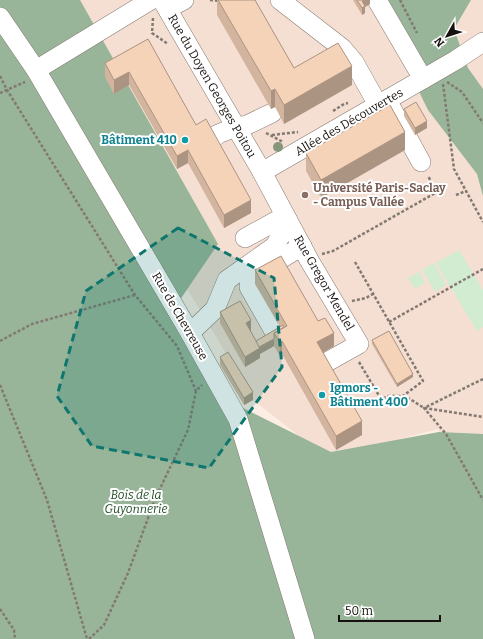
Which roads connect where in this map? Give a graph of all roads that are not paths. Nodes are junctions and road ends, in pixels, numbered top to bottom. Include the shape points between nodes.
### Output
1 (151, 0) edge
2 (162, 0) edge
3 (165, 0) edge
4 (184, 0) edge
5 (280, 0) edge
6 (377, 0) edge
7 (0, 17) edge
8 (483, 42) edge
9 (36, 70) junction
10 (423, 79) junction
11 (382, 102) junction
12 (272, 113) dead end
13 (236, 127) junction
14 (210, 141) edge
15 (422, 162) road end
16 (262, 172) junction
17 (287, 219) junction
18 (245, 238) dead end
19 (302, 246) junction
20 (274, 331) edge
21 (190, 332) junction
22 (327, 362) edge
23 (305, 639) edge

1 - 9 street
2 - 13 street, Rue du Doyen Georges Poitou
3 - 4 street via 176,4
5 - 11 street via 342,48
6 - 10 street
7 - 9 street, Rue de Chevreuse
8 - 10 street, Allée des Découvertes
9 - 21 street, Rue de Chevreuse
10 - 11 street, Allée des Découvertes
11 - 15 street
11 - 16 street, Allée des Découvertes
12 - 13 street via 247,125
13 - 14 street via 218,134
13 - 16 street, Rue du Doyen Georges Poitou
16 - 17 street
17 - 18 street
17 - 19 street, Rue Gregor Mendel
17 - 21 street via 275,246 227,280 216,309
19 - 20 street via 250,279 249,287
19 - 22 street, Rue Gregor Mendel via 358,352
21 - 23 street, Rue de Chevreuse via 238,419

